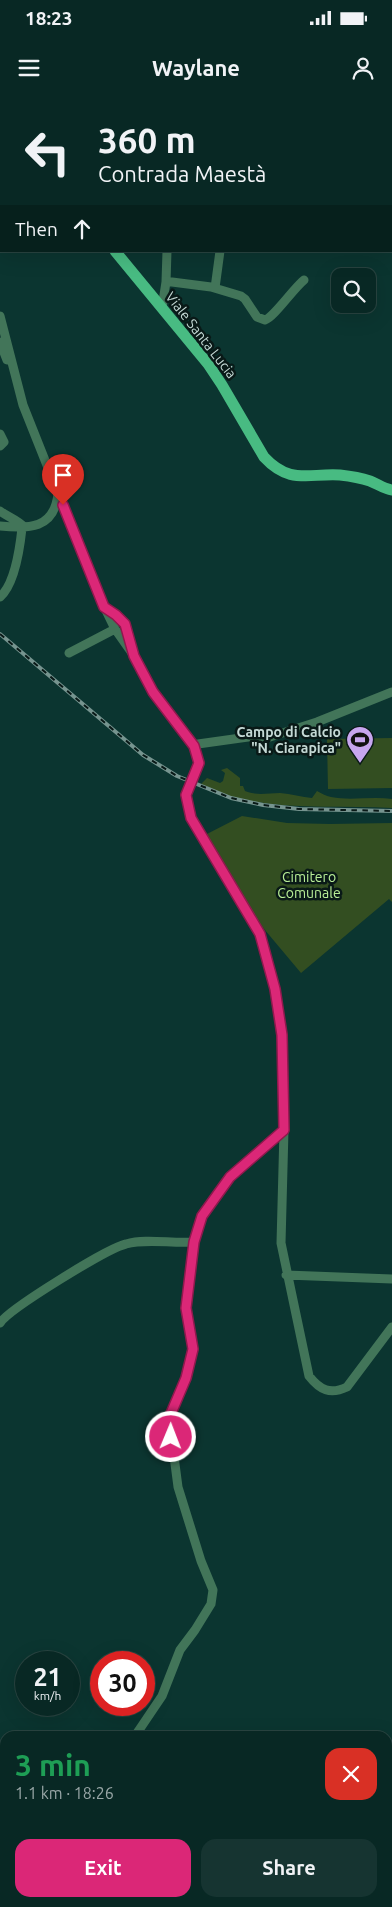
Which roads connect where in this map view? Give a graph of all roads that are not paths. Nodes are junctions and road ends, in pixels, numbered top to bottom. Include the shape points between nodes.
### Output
1 (116, 252) edge
2 (167, 252) edge
3 (220, 252) edge
4 (304, 280) dead end
5 (166, 282) junction
6 (215, 288) junction
7 (162, 308) junction
8 (0, 316) edge
9 (0, 342) edge
10 (13, 369) junction
11 (0, 434) edge
12 (0, 446) edge
13 (392, 490) edge
14 (58, 491) junction
15 (0, 510) edge
16 (52, 514) junction
17 (69, 519) junction
18 (0, 526) edge
19 (23, 527) junction
20 (0, 596) edge
21 (104, 607) junction
22 (115, 629) junction
23 (69, 653) dead end
24 (134, 656) junction
25 (392, 692) edge
26 (194, 746) junction
27 (284, 1130) junction
28 (194, 1242) junction
29 (286, 1275) junction
30 (392, 1279) edge
31 (0, 1323) edge
32 (392, 1327) edge
33 (138, 1731) edge

1 - 7 main road, Viale Santa Lucia
2 - 5 street
3 - 6 street
4 - 6 street via 271,318 265,320 257,317 241,296
5 - 6 street
5 - 7 street
7 - 13 main road, Viale Santa Lucia via 208,364 264,457 279,470 301,477 339,475
8 - 10 street
9 - 10 street
10 - 14 street via 23,405
11 - 12 street via 4,442
14 - 16 street
14 - 17 street
15 - 19 street
16 - 17 street
16 - 19 street via 43,522
17 - 21 street
18 - 19 street
19 - 20 street via 10,584
21 - 22 street
21 - 24 street via 125,624
22 - 23 street
22 - 24 street
24 - 26 street via 153,692
25 - 26 street via 270,737 248,737
26 - 27 street via 199,763 186,795 191,818 260,934 275,989 282,1035
27 - 28 street via 230,1177 202,1216
27 - 29 street via 280,1243
28 - 31 street via 138,1242 114,1248 4,1317
28 - 33 street via 186,1308 193,1349 186,1378 169,1418 178,1487 213,1590 211,1604 180,1650 162,1696
29 - 30 street
29 - 32 street via 304,1359 309,1376 317,1386 337,1392 347,1387

